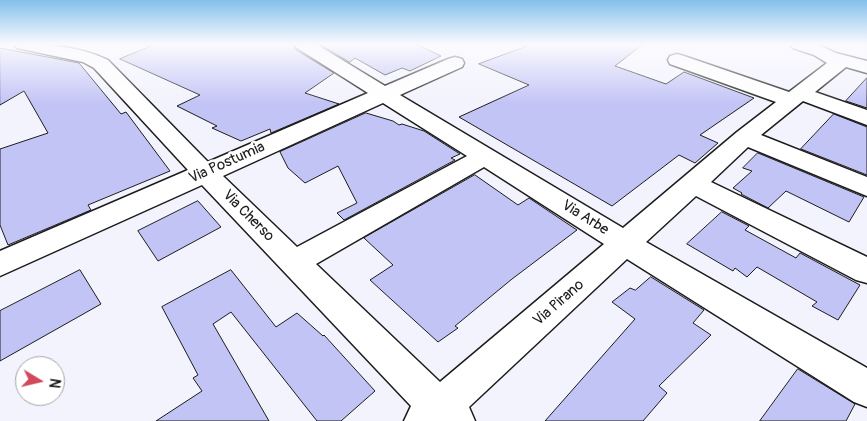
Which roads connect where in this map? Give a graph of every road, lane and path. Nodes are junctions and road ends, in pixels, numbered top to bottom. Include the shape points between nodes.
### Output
1 (100, 64) edge
2 (334, 64) edge
3 (453, 64) edge
4 (689, 64) edge
5 (838, 64) edge
6 (854, 64) edge
7 (867, 67) edge
8 (384, 95) junction
9 (795, 97) junction
10 (867, 118) edge
11 (746, 138) junction
12 (486, 156) junction
13 (205, 173) junction
14 (694, 184) junction
15 (867, 187) edge
16 (626, 244) junction
17 (294, 262) junction
18 (0, 264) edge
19 (867, 271) edge
20 (867, 389) edge
21 (440, 417) edge

1 - 13 street, Via Cherso
2 - 8 street, Via Arbe
3 - 8 street, Via Postumia
4 - 9 street
5 - 9 street, Via Pirano
6 - 7 street
8 - 12 street, Via Arbe
8 - 13 street, Via Postumia
9 - 10 street
9 - 11 street, Via Pirano
11 - 14 street, Via Pirano
11 - 15 street
12 - 16 street, Via Arbe
12 - 17 street
13 - 17 street, Via Cherso
13 - 18 street, Via Postumia
14 - 16 street, Via Pirano
14 - 19 street
16 - 20 street, Via Arbe
16 - 21 street, Via Pirano
17 - 21 street, Via Cherso

